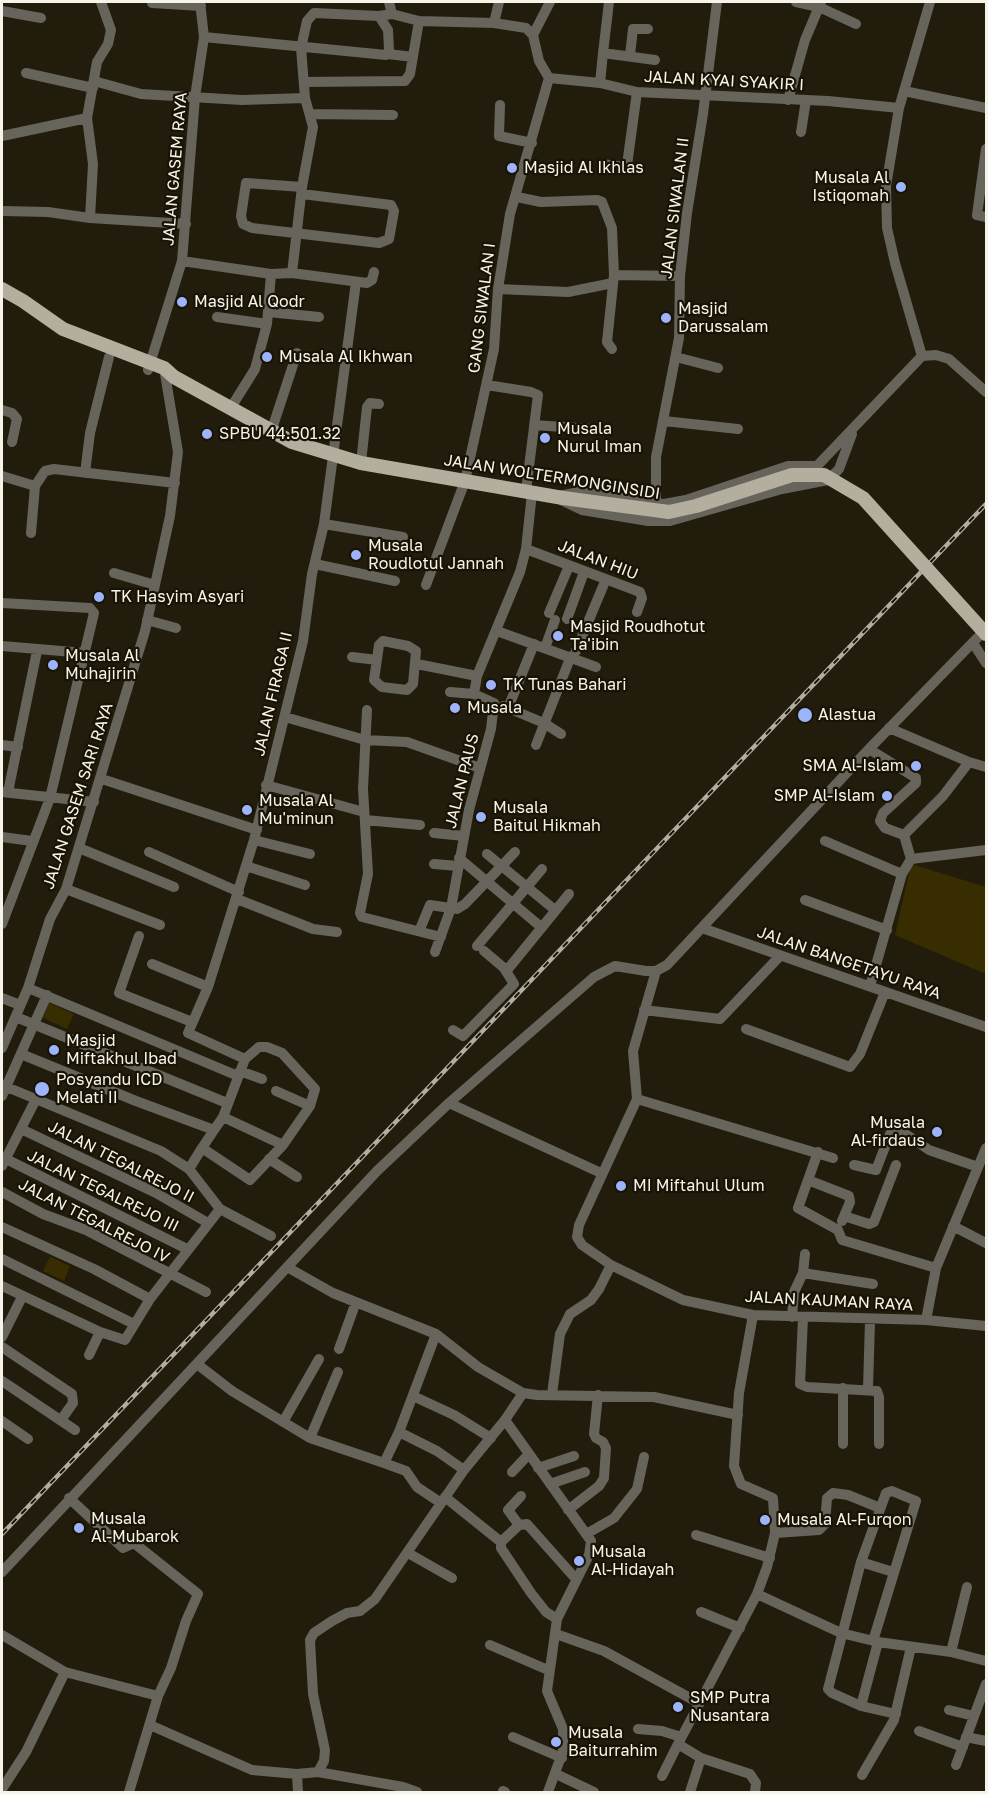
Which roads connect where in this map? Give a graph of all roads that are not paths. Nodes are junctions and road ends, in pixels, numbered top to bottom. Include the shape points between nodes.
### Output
1 (101, 2) edge
2 (389, 2) edge
3 (499, 2) edge
4 (550, 2) edge
5 (609, 2) edge
6 (717, 2) edge
7 (796, 2) edge
8 (930, 2) edge
9 (152, 3) dead end
10 (200, 4) edge
11 (820, 4) edge
12 (320, 7) edge
13 (2, 11) edge
14 (386, 15) junction
15 (41, 18) dead end
16 (419, 21) junction
17 (494, 23) junction
18 (856, 24) dead end
19 (648, 29) dead end
20 (533, 35) junction
21 (204, 37) junction
22 (302, 48) junction
23 (603, 53) junction
24 (388, 54) junction
25 (630, 55) junction
26 (413, 57) junction
27 (655, 60) dead end
28 (26, 73) dead end
29 (549, 78) junction
30 (304, 82) junction
31 (600, 83) junction
32 (94, 85) junction
33 (904, 91) junction
34 (637, 92) junction
35 (705, 94) junction
36 (195, 97) junction
37 (305, 98) junction
38 (788, 100) junction
39 (806, 100) junction
40 (500, 105) dead end
41 (899, 108) junction
42 (987, 108) edge
43 (310, 114) junction
44 (393, 115) dead end
45 (87, 118) junction
46 (801, 132) dead end
47 (2, 136) edge
48 (532, 143) junction
49 (987, 149) edge
50 (602, 164) dead end
51 (302, 191) junction
52 (517, 197) junction
53 (2, 211) edge
54 (987, 217) edge
55 (90, 218) junction
56 (186, 224) junction
57 (298, 233) junction
58 (182, 261) junction
59 (374, 272) dead end
60 (292, 273) junction
61 (270, 274) junction
62 (680, 276) junction
63 (614, 279) junction
64 (356, 282) junction
65 (2, 289) edge
66 (498, 289) junction
67 (2, 298) edge
68 (268, 312) junction
69 (217, 317) dead end
70 (319, 317) dead end
71 (267, 324) junction
72 (612, 350) dead end
73 (297, 353) dead end
74 (922, 356) junction
75 (109, 357) junction
76 (676, 357) junction
77 (149, 366) junction
78 (717, 368) dead end
79 (168, 374) junction
80 (487, 385) junction
81 (987, 392) edge
82 (379, 404) dead end
83 (2, 410) edge
84 (230, 410) junction
85 (664, 420) junction
86 (534, 425) junction
87 (593, 429) dead end
88 (738, 429) dead end
89 (853, 431) junction
90 (271, 432) junction
91 (12, 442) dead end
92 (333, 456) junction
93 (361, 463) junction
94 (817, 466) junction
95 (839, 469) junction
96 (85, 473) junction
97 (2, 476) edge
98 (465, 481) junction
99 (175, 483) junction
100 (35, 486) junction
101 (529, 492) junction
102 (559, 497) junction
103 (656, 504) junction
104 (324, 524) junction
105 (30, 533) dead end
106 (403, 537) dead end
107 (526, 549) junction
108 (315, 564) junction
109 (568, 566) junction
110 (584, 572) junction
111 (114, 573) dead end
112 (606, 579) junction
113 (395, 581) dead end
114 (155, 585) junction
115 (426, 585) dead end
116 (2, 603) edge
117 (637, 612) dead end
118 (567, 619) dead end
119 (152, 622) junction
120 (176, 628) dead end
121 (987, 629) edge
122 (497, 631) junction
123 (987, 634) edge
124 (974, 643) junction
125 (534, 644) junction
126 (2, 646) edge
127 (545, 648) junction
128 (37, 651) junction
129 (85, 653) junction
130 (573, 653) junction
131 (352, 657) dead end
132 (377, 660) junction
133 (987, 663) edge
134 (417, 664) junction
135 (596, 668) dead end
136 (477, 676) junction
137 (450, 692) dead end
138 (474, 694) junction
139 (494, 703) junction
140 (508, 708) junction
141 (367, 710) dead end
142 (285, 717) junction
143 (544, 723) junction
144 (889, 728) junction
145 (561, 734) dead end
146 (365, 740) junction
147 (2, 745) edge
148 (536, 745) dead end
149 (18, 747) junction
150 (869, 749) junction
151 (969, 762) junction
152 (987, 767) edge
153 (480, 768) junction
154 (102, 778) junction
155 (266, 785) junction
156 (5, 792) edge
157 (50, 798) junction
158 (94, 802) junction
159 (364, 816) junction
160 (420, 825) dead end
161 (434, 833) dead end
162 (904, 835) junction
163 (256, 836) junction
164 (464, 836) junction
165 (2, 837) edge
166 (32, 841) junction
167 (825, 841) dead end
168 (79, 848) junction
169 (987, 850) edge
170 (149, 852) dead end
171 (515, 852) dead end
172 (310, 854) dead end
173 (487, 854) dead end
174 (911, 859) junction
175 (459, 862) junction
176 (434, 864) dead end
177 (246, 866) junction
178 (502, 866) junction
179 (542, 869) dead end
180 (902, 874) junction
181 (488, 883) junction
182 (305, 885) dead end
183 (174, 887) dead end
184 (528, 887) junction
185 (66, 889) junction
186 (569, 894) dead end
187 (238, 895) junction
188 (805, 900) dead end
189 (513, 904) junction
190 (451, 908) junction
191 (555, 910) junction
192 (2, 924) edge
193 (160, 925) dead end
194 (541, 927) junction
195 (702, 928) junction
196 (420, 929) junction
197 (887, 930) junction
198 (337, 932) dead end
199 (139, 936) dead end
200 (441, 937) junction
201 (435, 951) dead end
202 (780, 956) junction
203 (152, 964) dead end
204 (504, 968) junction
205 (656, 971) junction
206 (870, 986) junction
207 (208, 987) junction
208 (28, 988) junction
209 (885, 992) junction
210 (47, 996) junction
211 (2, 998) edge
212 (20, 1005) junction
213 (644, 1010) junction
214 (16, 1017) junction
215 (192, 1022) junction
216 (33, 1024) junction
217 (987, 1027) edge
218 (746, 1029) dead end
219 (453, 1030) dead end
220 (4, 1035) edge
221 (2, 1048) edge
222 (21, 1054) junction
223 (245, 1059) junction
224 (239, 1073) junction
225 (261, 1079) dead end
226 (3, 1089) edge
227 (276, 1091) dead end
228 (36, 1099) junction
229 (637, 1099) junction
230 (227, 1102) junction
231 (449, 1103) junction
232 (310, 1106) junction
233 (223, 1117) junction
234 (21, 1129) junction
235 (214, 1130) junction
236 (283, 1145) junction
237 (202, 1148) junction
238 (987, 1148) edge
239 (818, 1152) junction
240 (833, 1158) dead end
241 (269, 1159) junction
242 (4, 1163) edge
243 (854, 1165) dead end
244 (896, 1165) dead end
245 (978, 1167) junction
246 (189, 1169) junction
247 (601, 1173) junction
248 (297, 1177) dead end
249 (808, 1180) junction
250 (2, 1192) edge
251 (220, 1209) junction
252 (844, 1216) junction
253 (208, 1223) junction
254 (953, 1226) junction
255 (2, 1227) edge
256 (838, 1230) junction
257 (271, 1236) dead end
258 (987, 1243) edge
259 (187, 1249) junction
260 (805, 1254) dead end
261 (2, 1259) edge
262 (611, 1265) junction
263 (287, 1267) junction
264 (936, 1268) junction
265 (802, 1273) junction
266 (168, 1275) junction
267 (873, 1284) dead end
268 (2, 1286) edge
269 (206, 1292) dead end
270 (22, 1297) junction
271 (150, 1299) junction
272 (356, 1302) junction
273 (753, 1315) junction
274 (797, 1318) junction
275 (870, 1320) junction
276 (926, 1320) junction
277 (132, 1323) junction
278 (987, 1326) edge
279 (100, 1332) junction
280 (436, 1334) junction
281 (2, 1335) edge
282 (2, 1347) edge
283 (339, 1349) dead end
284 (89, 1355) dead end
285 (319, 1359) dead end
286 (196, 1364) junction
287 (338, 1372) dead end
288 (2, 1381) edge
289 (843, 1388) junction
290 (868, 1389) junction
291 (523, 1393) junction
292 (552, 1394) junction
293 (598, 1395) junction
294 (413, 1396) junction
295 (738, 1415) junction
296 (61, 1420) junction
297 (505, 1420) junction
298 (2, 1421) edge
299 (283, 1422) junction
300 (75, 1430) dead end
301 (399, 1432) junction
302 (310, 1438) junction
303 (491, 1438) junction
304 (28, 1439) dead end
305 (843, 1444) dead end
306 (879, 1444) dead end
307 (529, 1454) junction
308 (574, 1456) dead end
309 (644, 1457) dead end
310 (384, 1463) junction
311 (538, 1468) junction
312 (464, 1470) junction
313 (512, 1472) dead end
314 (585, 1472) dead end
315 (550, 1484) junction
316 (521, 1496) dead end
317 (69, 1498) junction
318 (443, 1500) junction
319 (879, 1508) junction
320 (568, 1509) junction
321 (519, 1525) junction
322 (588, 1533) junction
323 (775, 1533) junction
324 (696, 1535) dead end
325 (501, 1542) junction
326 (408, 1553) junction
327 (770, 1558) junction
328 (861, 1562) junction
329 (2, 1572) edge
330 (893, 1572) junction
331 (452, 1578) dead end
332 (575, 1578) junction
333 (967, 1587) dead end
334 (757, 1594) junction
335 (701, 1612) dead end
336 (557, 1619) junction
337 (740, 1628) junction
338 (841, 1633) junction
339 (556, 1634) junction
340 (2, 1635) edge
341 (876, 1641) junction
342 (490, 1645) dead end
343 (911, 1647) junction
344 (951, 1652) junction
345 (987, 1661) edge
346 (548, 1670) junction
347 (65, 1672) junction
348 (987, 1684) edge
349 (158, 1696) junction
350 (699, 1703) junction
351 (861, 1706) junction
352 (949, 1710) dead end
353 (896, 1714) junction
354 (974, 1716) junction
355 (150, 1725) junction
356 (638, 1729) dead end
357 (919, 1731) dead end
358 (513, 1737) dead end
359 (680, 1740) junction
360 (987, 1741) edge
361 (965, 1742) junction
362 (562, 1758) junction
363 (701, 1758) junction
364 (956, 1765) dead end
365 (318, 1772) junction
366 (297, 1774) junction
367 (556, 1774) junction
368 (862, 1775) dead end
369 (662, 1776) dead end
370 (2, 1789) edge
371 (129, 1792) edge
372 (298, 1792) edge
373 (417, 1792) edge
374 (548, 1792) edge
375 (594, 1792) edge
376 (690, 1792) edge
377 (755, 1792) edge

1 - 32 street via 111,30 97,62
2 - 14 street
3 - 17 street
4 - 20 street
5 - 23 street
6 - 35 street, JALAN SIWALAN II
7 - 11 street
8 - 33 street
9 - 10 street
10 - 21 street, JALAN GASEM RAYA
11 - 18 street
11 - 38 street
12 - 14 street
12 - 22 street via 309,16
13 - 15 street
14 - 16 street
14 - 24 street
16 - 17 street
16 - 26 street
17 - 20 street via 526,28
19 - 25 street via 633,29
20 - 29 street via 539,61
21 - 22 street
21 - 36 street, JALAN GASEM RAYA
22 - 24 street
22 - 30 street
23 - 25 street
23 - 31 street
24 - 26 street
25 - 27 street
26 - 30 street via 410,74 400,83
28 - 32 street
29 - 31 street, JALAN KYAI SYAKIR I
29 - 48 street, GANG SIWALAN I
30 - 37 street
31 - 34 street, JALAN KYAI SYAKIR I
32 - 36 street
32 - 45 street
33 - 41 street
33 - 42 street
34 - 35 street, JALAN KYAI SYAKIR I
34 - 50 street via 627,165
35 - 38 street, JALAN KYAI SYAKIR I
35 - 62 street, JALAN SIWALAN II
36 - 37 street
36 - 56 street, JALAN GASEM RAYA
37 - 43 street
38 - 39 street, JALAN KYAI SYAKIR I
39 - 41 street, JALAN KYAI SYAKIR I
39 - 46 street
40 - 48 street via 499,136
41 - 74 street via 886,186 887,228
43 - 44 street
43 - 51 street via 312,140
45 - 47 street
45 - 55 street via 93,164
48 - 52 street, GANG SIWALAN I
49 - 54 street via 977,215
51 - 57 street
51 - 57 street via 246,183 241,216 247,226
51 - 57 street via 386,203 394,211 389,239 384,243
52 - 63 street via 541,202 602,202 612,228
52 - 66 street, GANG SIWALAN I via 510,214
53 - 55 street
55 - 56 street
56 - 58 street, JALAN GASEM RAYA
57 - 60 street
58 - 61 street
58 - 77 street, JALAN GASEM RAYA
59 - 64 street via 371,282
60 - 61 street
60 - 64 street
61 - 68 street
62 - 63 street
62 - 76 street, JALAN SIWALAN II
63 - 66 street via 568,292
63 - 72 street via 607,342
64 - 92 street, JALAN FIRAGA II
65 - 77 main road, JALAN WOLTERMONGINSIDI via 79,338
66 - 80 street, GANG SIWALAN I
67 - 75 main road, JALAN WOLTERMONGINSIDI via 59,336
68 - 70 street
68 - 71 street
69 - 71 street
71 - 84 street via 255,369
73 - 90 street
74 - 81 street via 949,359
74 - 89 street
75 - 77 main road, JALAN WOLTERMONGINSIDI
75 - 96 street via 90,433
76 - 78 street
76 - 85 street, JALAN SIWALAN II
77 - 79 main road, JALAN WOLTERMONGINSIDI
79 - 84 main road, JALAN WOLTERMONGINSIDI
79 - 99 street, JALAN GASEM SARI RAYA via 178,452
80 - 86 street via 536,393 539,400
80 - 98 street, GANG SIWALAN I
82 - 93 street via 366,407
83 - 91 street via 17,419
84 - 90 main road, JALAN WOLTERMONGINSIDI
85 - 88 street
85 - 103 street, JALAN SIWALAN II via 656,457
86 - 87 street
86 - 101 street
89 - 94 street
89 - 95 street
90 - 92 main road, JALAN WOLTERMONGINSIDI
92 - 93 main road, JALAN WOLTERMONGINSIDI
92 - 104 street, JALAN FIRAGA II
93 - 98 main road, JALAN WOLTERMONGINSIDI
94 - 95 street
94 - 103 street via 788,466 686,500
95 - 102 street via 825,482 782,489 670,521 582,510
96 - 99 street
96 - 100 street via 49,470
97 - 100 street
98 - 101 main road, JALAN WOLTERMONGINSIDI
98 - 115 street, GANG SIWALAN I
99 - 114 street, JALAN GASEM SARI RAYA
100 - 105 street
101 - 102 main road, JALAN WOLTERMONGINSIDI
101 - 107 street
102 - 103 street via 579,492
102 - 123 main road, JALAN WOLTERMONGINSIDI, bridge via 669,512 792,474 824,475 863,498
104 - 106 street
104 - 108 street, JALAN FIRAGA II
107 - 109 street, JALAN HIU
107 - 122 street
108 - 113 street
108 - 142 street, JALAN FIRAGA II via 303,641
109 - 110 street, JALAN HIU
109 - 127 street
110 - 112 street, JALAN HIU
110 - 118 street
111 - 114 street
112 - 117 street, JALAN HIU via 641,593
112 - 130 street
114 - 119 street, JALAN GASEM SARI RAYA
116 - 129 street via 94,610
119 - 120 street
119 - 154 street, JALAN GASEM SARI RAYA
121 - 124 street
122 - 125 street
122 - 136 street
124 - 133 street
124 - 144 street
125 - 127 street
125 - 140 street
126 - 128 street
127 - 130 street
128 - 129 street
128 - 149 street
129 - 157 street
130 - 135 street
130 - 143 street
131 - 132 street
132 - 134 street via 379,645 386,641 413,648
132 - 134 street via 376,683 403,691 411,688
134 - 136 street
136 - 138 street
137 - 138 street
138 - 139 street
139 - 140 street
139 - 153 street, JALAN PAUS
140 - 143 street
141 - 146 street
142 - 146 street
142 - 155 street, JALAN FIRAGA II
143 - 145 street
143 - 148 street
144 - 150 street
144 - 151 street
146 - 153 street via 407,742
146 - 159 street
147 - 149 street
149 - 156 street
150 - 162 street via 916,778 916,783 880,817 881,825
150 - 195 street
151 - 152 street
151 - 162 street
153 - 164 street, JALAN PAUS
154 - 158 street, JALAN GASEM SARI RAYA
154 - 163 street
155 - 159 street
155 - 163 street, JALAN FIRAGA II
156 - 157 street
157 - 158 street
157 - 166 street
158 - 168 street, JALAN GASEM SARI RAYA
159 - 160 street
159 - 196 street via 368,874 362,917
161 - 164 street
162 - 174 street
163 - 172 street
163 - 177 street, JALAN FIRAGA II
164 - 175 street, JALAN PAUS
165 - 166 street
166 - 192 street
167 - 180 street
168 - 183 street
168 - 185 street, JALAN GASEM SARI RAYA
169 - 174 street
170 - 187 street
171 - 178 street
173 - 178 street
174 - 180 street
175 - 176 street
175 - 181 street
175 - 190 street, JALAN PAUS
177 - 182 street
177 - 187 street, JALAN FIRAGA II
178 - 181 street
178 - 184 street
179 - 184 street
180 - 197 street
181 - 189 street
181 - 190 street via 458,909
184 - 189 street
184 - 191 street
185 - 193 street
185 - 208 street, JALAN GASEM SARI RAYA via 50,919
186 - 191 street
187 - 198 street via 313,929
187 - 207 street, JALAN FIRAGA II
188 - 197 street
189 - 194 street
189 - 204 street via 481,949
190 - 196 street via 430,905
190 - 200 street, JALAN PAUS
191 - 194 street
194 - 204 street via 510,967
195 - 202 street, JALAN BANGETAYU RAYA
195 - 205 street via 667,965
196 - 200 street
197 - 206 street
199 - 215 street via 119,993
200 - 201 street, JALAN PAUS
202 - 206 street, JALAN BANGETAYU RAYA
202 - 213 street via 720,1019
203 - 207 street
204 - 219 street via 514,984 463,1036
205 - 213 street
205 - 231 street via 615,966 606,969
206 - 209 street, JALAN BANGETAYU RAYA
207 - 215 street, JALAN FIRAGA II
208 - 210 street
208 - 212 street, JALAN GASEM SARI RAYA
209 - 217 street, JALAN BANGETAYU RAYA
209 - 218 street via 860,1054 850,1067
210 - 216 street
210 - 224 street
211 - 212 street
212 - 214 street, JALAN GASEM SARI RAYA
213 - 229 street via 633,1051
214 - 216 street
214 - 220 street, JALAN GASEM SARI RAYA
215 - 223 street, JALAN FIRAGA II via 188,1033
216 - 222 street
216 - 230 street
220 - 221 street, JALAN GASEM SARI RAYA
222 - 226 street
222 - 235 street
223 - 224 street
223 - 232 street via 259,1047 282,1053 315,1089
224 - 225 street
224 - 230 street
226 - 228 street
227 - 232 street
228 - 234 street
228 - 246 street via 161,1151
229 - 239 street
229 - 247 street, JALAN KAUMAN RAYA
230 - 233 street
231 - 247 street
231 - 263 street via 377,1171
232 - 236 street
233 - 235 street
233 - 236 street
234 - 242 street
234 - 253 street, JALAN TEGALREJO II via 156,1193
235 - 237 street
236 - 241 street
237 - 241 street via 249,1180
237 - 246 street
238 - 245 street
239 - 240 street
239 - 249 street
241 - 248 street
242 - 259 street, JALAN TEGALREJO III
243 - 245 street via 876,1170 890,1134 897,1128 933,1152
244 - 252 street via 874,1222 868,1224
245 - 254 street
246 - 251 street
247 - 262 street, JALAN KAUMAN RAYA via 577,1237
249 - 252 street via 849,1196
249 - 256 street via 798,1208
250 - 266 street, JALAN TEGALREJO IV via 42,1214 86,1230
251 - 253 street
251 - 257 street
252 - 256 street
253 - 259 street
254 - 258 street
254 - 264 street
255 - 271 street
256 - 264 street via 842,1240
259 - 266 street
260 - 265 street
261 - 277 street
262 - 273 street, JALAN KAUMAN RAYA via 683,1300
262 - 292 street via 591,1300 570,1314 560,1334
263 - 272 street
263 - 286 street
264 - 276 street
265 - 267 street
265 - 274 street via 794,1292
266 - 269 street, JALAN TEGALREJO IV
266 - 271 street
268 - 270 street
270 - 279 street
270 - 281 street
271 - 277 street
272 - 280 street
272 - 283 street
273 - 274 street, JALAN KAUMAN RAYA
273 - 295 street
274 - 275 street, JALAN KAUMAN RAYA
274 - 289 street via 800,1384
275 - 276 street, JALAN KAUMAN RAYA
275 - 290 street
276 - 278 street, JALAN KAUMAN RAYA
277 - 279 street via 125,1340
279 - 284 street
280 - 291 street
280 - 294 street
282 - 296 street via 72,1394 72,1406
285 - 299 street
286 - 299 street
286 - 317 street
287 - 302 street
288 - 296 street
289 - 290 street
289 - 305 street
290 - 306 street via 877,1391 879,1397
291 - 292 street
291 - 297 street
292 - 293 street
293 - 295 street via 654,1397
293 - 320 street via 594,1434 605,1444 604,1478
294 - 301 street
294 - 303 street
295 - 323 street via 734,1443 737,1476 746,1487 772,1498
296 - 300 street
297 - 303 street
297 - 307 street
298 - 304 street
299 - 302 street
301 - 310 street
301 - 312 street
302 - 310 street
303 - 312 street
307 - 311 street
307 - 313 street
308 - 311 street
309 - 322 street via 637,1489 614,1518
310 - 318 street via 406,1471 417,1487
311 - 315 street
312 - 318 street
314 - 315 street
315 - 320 street
316 - 321 street via 508,1510
317 - 329 street
317 - 349 street via 124,1548 134,1543 197,1593
318 - 325 street
318 - 326 street
319 - 323 street via 833,1493 827,1498 825,1524 819,1530
319 - 328 street
319 - 330 street via 889,1492 915,1499
320 - 322 street
321 - 325 street
321 - 332 street via 527,1524
322 - 332 street via 591,1549
323 - 327 street
324 - 327 street
325 - 336 street via 501,1548 531,1593
326 - 331 street
326 - 365 street via 367,1607 332,1621 310,1640 315,1704 325,1750
327 - 334 street
328 - 330 street
328 - 338 street
330 - 341 street
332 - 336 street
333 - 344 street
334 - 337 street
334 - 338 street
335 - 337 street
336 - 339 street
337 - 350 street
338 - 341 street
338 - 351 street via 828,1689
339 - 346 street
339 - 350 street via 604,1651
340 - 347 street
341 - 343 street
341 - 351 street
342 - 346 street
343 - 344 street
343 - 353 street
344 - 345 street
346 - 362 street via 548,1697 564,1731
347 - 349 street
347 - 370 street via 26,1752
348 - 354 street
349 - 355 street
350 - 359 street
351 - 353 street
352 - 354 street
353 - 368 street
354 - 361 street
355 - 366 street via 252,1770
355 - 371 street
356 - 359 street via 662,1731
357 - 361 street
358 - 362 street
359 - 363 street
359 - 369 street
360 - 361 street
361 - 364 street
362 - 367 street
363 - 376 street
363 - 377 street via 750,1774 756,1783
365 - 366 street
365 - 373 street
366 - 372 street
367 - 374 street
367 - 375 street

